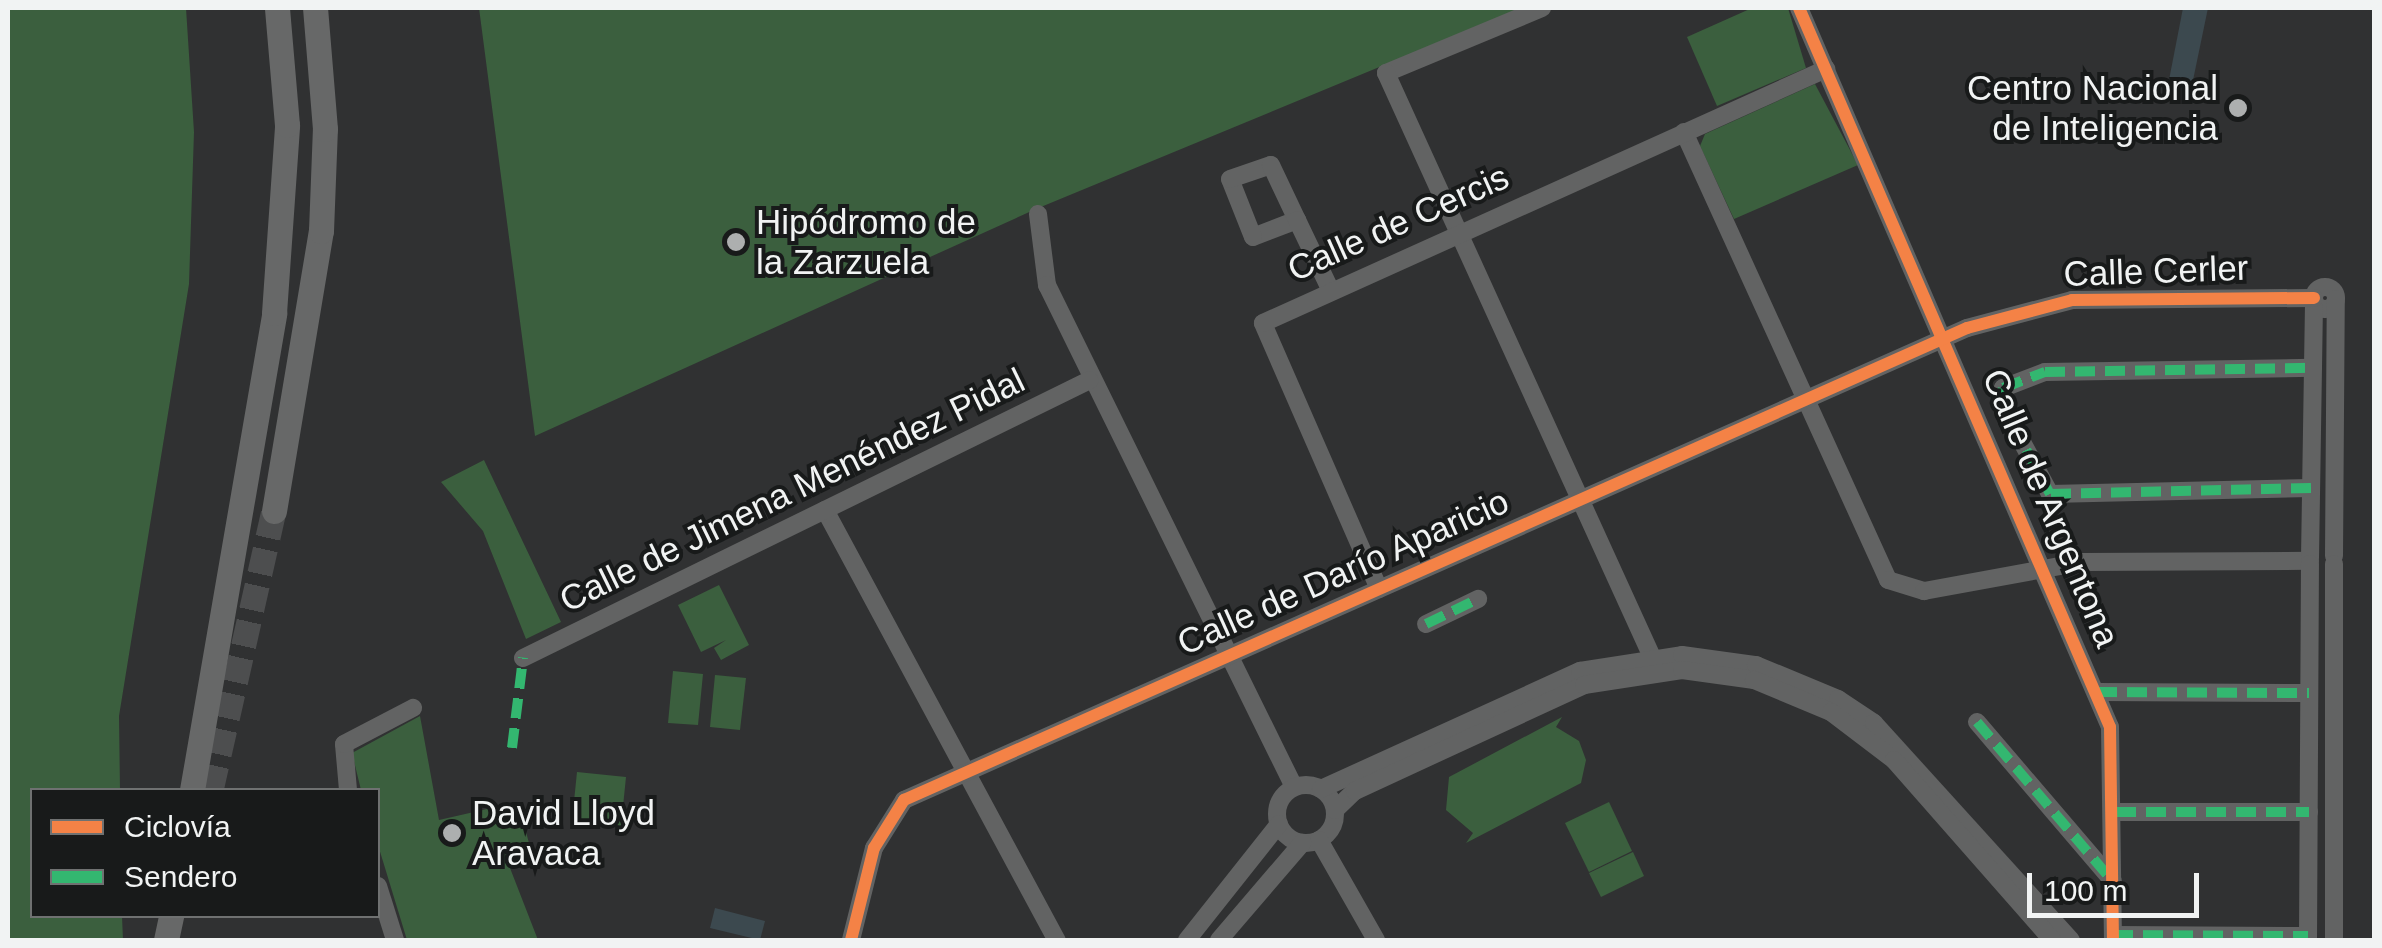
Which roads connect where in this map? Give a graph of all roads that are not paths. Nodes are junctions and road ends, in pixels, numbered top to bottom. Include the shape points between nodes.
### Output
1 (263, 8) edge
2 (277, 8) edge
3 (315, 8) edge
4 (1542, 8) edge
5 (1799, 8) edge
6 (1826, 69) junction
7 (1684, 132) junction
8 (286, 196) junction
9 (1038, 214) dead end
10 (1297, 220) dead end
11 (1459, 232) junction
12 (1330, 289) junction
13 (2314, 300) junction
14 (1946, 338) junction
15 (2313, 368) junction
16 (1090, 380) junction
17 (1804, 401) junction
18 (2020, 444) junction
19 (1997, 458) junction
20 (2311, 488) junction
21 (1581, 500) junction
22 (825, 510) junction
23 (274, 511) tunnel mouth
24 (2334, 560) junction
25 (2310, 561) junction
26 (2044, 568) junction
27 (1379, 589) junction
28 (1478, 598) dead end
29 (1426, 624) dead end
30 (1228, 656) junction
31 (1652, 657) junction
32 (523, 658) dead end
33 (2097, 692) junction
34 (2310, 693) junction
35 (413, 708) dead end
36 (1977, 722) dead end
37 (962, 774) junction
38 (1294, 787) junction
39 (192, 788) edge
40 (347, 788) edge
41 (1321, 788) junction
42 (1335, 810) junction
43 (2116, 812) junction
44 (2309, 812) junction
45 (1279, 824) junction
46 (1310, 841) junction
47 (2112, 881) junction
48 (380, 892) edge
49 (2113, 938) edge
50 (2308, 938) edge
51 (395, 940) edge
52 (850, 940) edge
53 (1057, 940) edge
54 (1187, 940) edge
55 (1219, 940) edge
56 (1376, 940) edge
57 (2052, 940) edge
58 (2071, 940) edge
59 (2334, 940) edge

1 - 8 highway
2 - 8 highway
3 - 23 highway via 325,129 321,231
4 - 11 street via 1386,73
5 - 6 street, Calle de Argentona
6 - 7 street, Calle de Cercis
6 - 14 street, Calle de Argentona
7 - 11 street, Calle de Cercis
7 - 17 street
8 - 39 highway via 257,437
9 - 16 street via 1047,285
10 - 12 street
11 - 12 street, Calle de Cercis
11 - 21 street
12 - 27 street, Calle de Cercis via 1263,323
13 - 14 street, Calle Cerler via 2072,300
13 - 15 street
13 - 24 street, Calle Cerler via 2325,286 2336,299
14 - 17 street, Calle de Darío Aparicio
14 - 19 street, Calle de Argentona
15 - 18 street, Calle de Argentona via 2045,372 2004,388 2000,401
15 - 20 street
16 - 22 street, Calle de Jimena Menéndez Pidal
16 - 30 street
17 - 21 street, Calle de Darío Aparicio
17 - 26 street via 1888,580 1924,590
18 - 19 street, Calle de Argentona
18 - 20 street, Calle de Argentona via 2050,494
19 - 26 street, Calle de Argentona
20 - 25 street
21 - 27 street, Calle de Darío Aparicio
21 - 31 street
22 - 32 street, Calle de Jimena Menéndez Pidal
22 - 37 street
24 - 25 street via 2322,573
24 - 59 street
25 - 26 street via 2137,559
25 - 34 street
26 - 33 street, Calle de Argentona
27 - 30 street, Calle de Darío Aparicio
28 - 29 street
30 - 37 street, Calle de Darío Aparicio
30 - 38 street
31 - 41 street via 1547,683
31 - 58 street via 1756,665 1838,698 1904,752
33 - 34 street, Calle de Argentona
33 - 43 street, Calle de Argentona via 2115,757
34 - 44 street
35 - 40 street via 351,739 340,762
36 - 47 street
37 - 52 street, Calle de Darío Aparicio via 904,800 884,824
37 - 53 street
38 - 41 street
38 - 45 street via 1281,799
41 - 42 street
42 - 46 street
42 - 57 street via 1356,791 1584,684 1682,670 1754,680 1831,712 1894,760
43 - 44 street
43 - 47 street, Calle de Argentona
44 - 50 street
45 - 46 street
45 - 54 street
46 - 55 street
46 - 56 street
47 - 49 street, Calle de Argentona
48 - 51 street
49 - 50 street, Calle de Argentona

